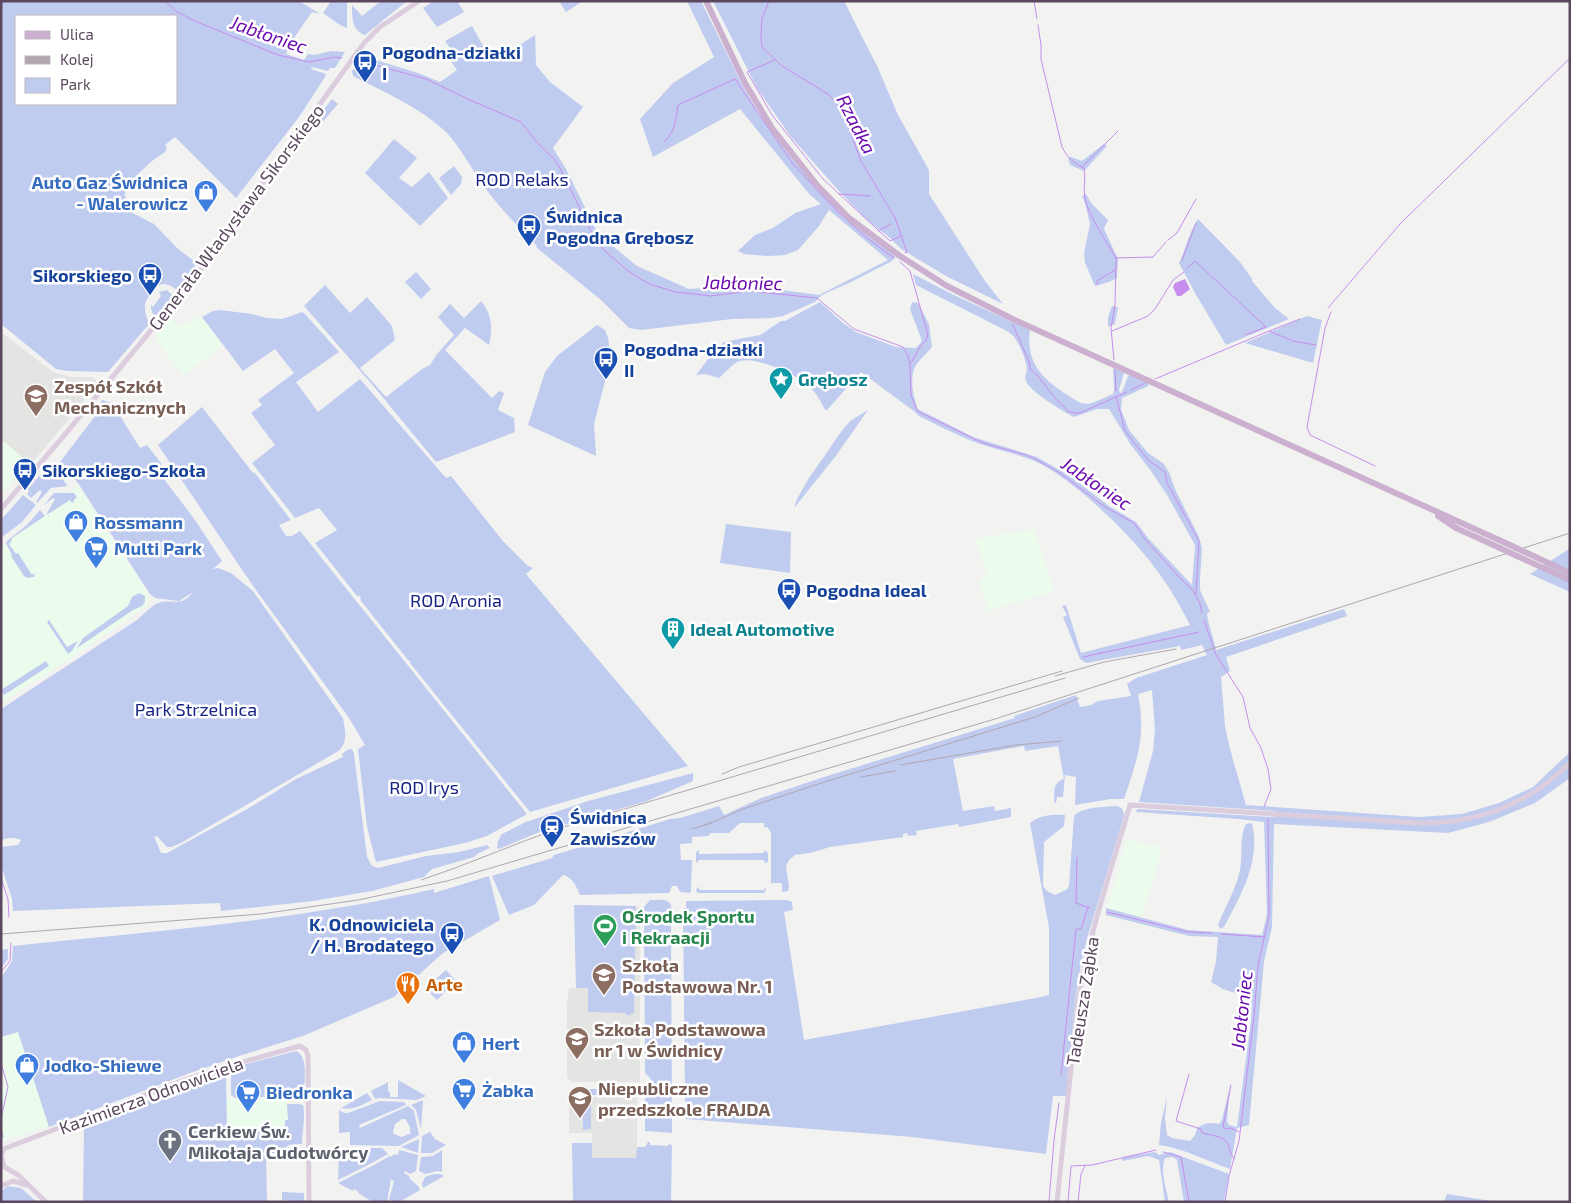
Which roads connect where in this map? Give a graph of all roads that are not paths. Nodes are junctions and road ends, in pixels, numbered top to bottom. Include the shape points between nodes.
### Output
1 (419, 1) edge
2 (706, 1) edge
3 (1420, 504) junction
4 (1, 509) edge
5 (1570, 572) edge
6 (1570, 580) edge
7 (1570, 763) edge
8 (2, 1149) edge
9 (3, 1165) edge
10 (1, 1186) edge
11 (28, 1187) junction
12 (46, 1202) edge
13 (309, 1202) edge
14 (1057, 1202) edge

1 - 4 street, Generała Władysława Sikorskiego via 380,27 364,43 195,277
2 - 3 main road via 745,83 772,128 817,185 849,218 900,256 947,286 1017,320
3 - 5 main road, bridge
3 - 6 main road, bridge via 1456,528
7 - 14 street, Tadeusza Ząbka via 1546,784 1518,801 1488,814 1454,822 1419,823 1130,805 1090,941 1078,1000
8 - 9 street
8 - 13 street, Kazimierza Odnowiciela via 182,1081 303,1047 308,1056
9 - 11 street
10 - 11 street via 13,1181
11 - 12 street

